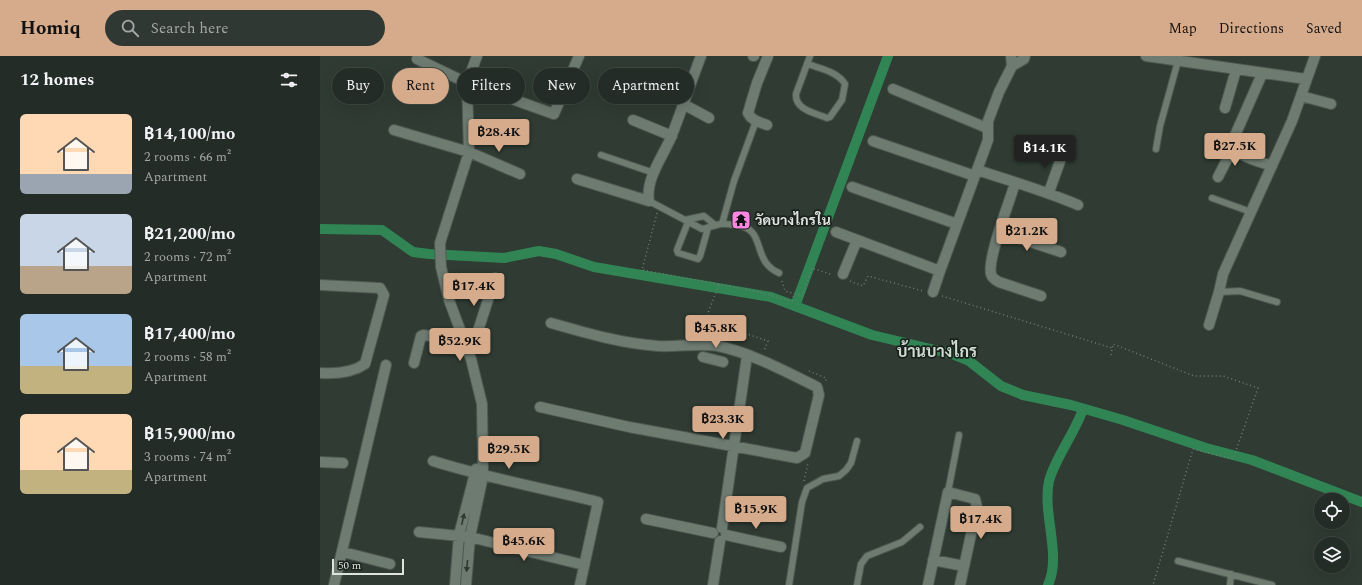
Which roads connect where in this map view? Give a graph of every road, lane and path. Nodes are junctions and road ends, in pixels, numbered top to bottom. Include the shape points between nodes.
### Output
1 (478, 56) edge
2 (579, 56) edge
3 (701, 56) edge
4 (768, 56) edge
5 (810, 56) edge
6 (1025, 56) edge
7 (1146, 56) edge
8 (1315, 56) edge
9 (417, 59) dead end
10 (1176, 59) edge
11 (1011, 61) edge
12 (808, 64) junction
13 (473, 68) edge
14 (1236, 70) junction
15 (1262, 74) junction
16 (694, 75) edge
17 (457, 78) edge
18 (1306, 79) junction
19 (893, 89) dead end
20 (1301, 96) junction
21 (468, 104) edge
22 (525, 104) edge
23 (683, 104) joint
24 (1331, 104) dead end
25 (1226, 108) dead end
26 (709, 118) dead end
27 (634, 120) dead end
28 (756, 121) junction
29 (767, 125) dead end
30 (987, 128) junction
31 (394, 130) dead end
32 (672, 136) junction
33 (874, 141) dead end
34 (1234, 146) junction
35 (1156, 149) dead end
36 (469, 152) junction
37 (1063, 153) dead end
38 (601, 155) dead end
39 (1272, 166) junction
40 (654, 173) junction
41 (976, 173) junction
42 (520, 174) dead end
43 (1218, 177) dead end
44 (577, 179) dead end
45 (1015, 183) junction
46 (852, 187) dead end
47 (1049, 192) junction
48 (1212, 198) dead end
49 (654, 203) junction
50 (1078, 205) dead end
51 (1251, 212) junction
52 (687, 221) junction
53 (719, 224) junction
54 (957, 224) junction
55 (708, 228) junction
56 (836, 232) dead end
57 (1000, 232) junction
58 (856, 240) junction
59 (1061, 252) dead end
60 (940, 271) junction
61 (778, 273) joint
62 (841, 277) junction
63 (495, 278) dead end
64 (320, 285) edge
65 (718, 285) junction
66 (932, 292) junction
67 (1220, 292) junction
68 (795, 294) junction
69 (1041, 296) dead end
70 (1278, 302) dead end
71 (551, 323) dead end
72 (1209, 325) dead end
73 (464, 342) junction
74 (703, 346) junction
75 (1112, 348) junction
76 (763, 353) dead end
77 (747, 356) junction
78 (1111, 356) dead end
79 (723, 362) dead end
80 (414, 363) dead end
81 (386, 365) dead end
82 (805, 370) dead end
83 (320, 373) edge
84 (825, 385) dead end
85 (540, 407) dead end
86 (959, 435) dead end
87 (857, 441) dead end
88 (733, 447) junction
89 (809, 460) dead end
90 (433, 461) dead end
91 (320, 462) edge
92 (343, 463) dead end
93 (478, 475) junction
94 (804, 483) dead end
95 (948, 492) junction
96 (646, 519) dead end
97 (920, 527) dead end
98 (419, 532) dead end
99 (723, 534) junction
100 (459, 535) junction
101 (470, 537) junction
102 (781, 547) dead end
103 (343, 552) junction
104 (933, 560) junction
105 (1178, 561) dead end
106 (390, 564) dead end
107 (584, 565) junction
108 (964, 566) junction
109 (1231, 574) junction
110 (334, 585) edge
111 (455, 585) edge
112 (466, 585) edge
113 (580, 585) edge
114 (713, 585) edge
115 (789, 585) edge
116 (857, 585) edge
117 (928, 585) edge
118 (960, 585) edge
119 (1153, 585) edge
120 (1230, 585) edge
121 (1272, 585) edge

1 - 13 street
2 - 22 street via 554,114
3 - 16 street
4 - 28 street via 756,83 749,108 750,118
5 - 12 lane
6 - 11 street via 1024,59
7 - 10 street
8 - 18 street
9 - 17 street
10 - 14 street
10 - 35 lane
11 - 30 street
12 - 12 lane via 796,100 799,106 830,117 842,100 845,84 834,74
14 - 15 street
14 - 25 street
15 - 18 street
15 - 34 street via 1233,140
18 - 20 street
19 - 30 street
20 - 24 street
20 - 39 street
21 - 36 street
23 - 26 street
23 - 32 street
27 - 32 street
28 - 29 street
28 - 53 lane
30 - 41 street via 988,140
31 - 36 street
32 - 40 street
33 - 41 street
34 - 39 street via 1240,153
34 - 43 street
36 - 42 street
36 - 73 street via 440,243 441,267 449,300
37 - 47 street
38 - 40 lane
39 - 51 street
40 - 49 street via 648,195
41 - 45 street
41 - 54 street
44 - 49 street
45 - 47 street
45 - 57 street
46 - 54 street
47 - 50 street
48 - 51 lane
49 - 52 lane
49 - 65 path via 642,270
51 - 67 street via 1223,274
52 - 53 lane via 704,216
52 - 55 lane via 702,229
52 - 55 lane via 677,250 678,253 694,259 700,256
53 - 55 lane
53 - 61 lane via 742,226 752,231 757,239 761,257 770,269
54 - 60 street
56 - 58 street
57 - 59 street
57 - 69 street via 990,267 994,280
58 - 60 street
58 - 62 street
60 - 66 street
61 - 68 path via 786,291
62 - 66 path via 863,286 868,276
62 - 68 path via 812,268 802,296
63 - 73 street via 477,334 473,340
64 - 83 street via 380,288 384,295 366,364 341,373
65 - 68 path via 792,301
65 - 76 path via 705,320 768,341
66 - 75 path
67 - 70 lane via 1240,291
67 - 72 street
71 - 74 street via 614,341 658,346
73 - 80 street via 423,335
73 - 93 street via 482,404 484,439
74 - 77 street via 717,346
74 - 79 street via 703,361
75 - 78 path
75 - 119 path via 1113,344 1194,376 1223,376 1258,388 1233,459 1192,449
77 - 88 street
77 - 88 street via 817,387 820,395 806,452 802,456 797,458
81 - 103 street
82 - 84 path via 826,378
85 - 88 street
86 - 95 lane
87 - 115 lane via 851,463 846,470 839,476 823,479 807,488 802,502
88 - 99 street
89 - 94 path
90 - 93 street
91 - 92 street
100 -> 93 street
93 - 101 street
93 - 107 street via 598,502
95 - 104 street
95 - 108 street via 975,499 977,502
96 - 99 street via 713,533 715,539
97 - 116 lane via 902,542 863,559
98 - 100 street
99 - 102 street
99 - 114 street
100 - 101 street
100 - 111 street
101 - 107 street
101 -> 112 street
103 - 106 street
103 - 110 street
104 - 108 street
104 - 117 street
105 - 109 lane
107 - 113 street
108 - 118 street
109 - 120 lane
109 - 121 lane

